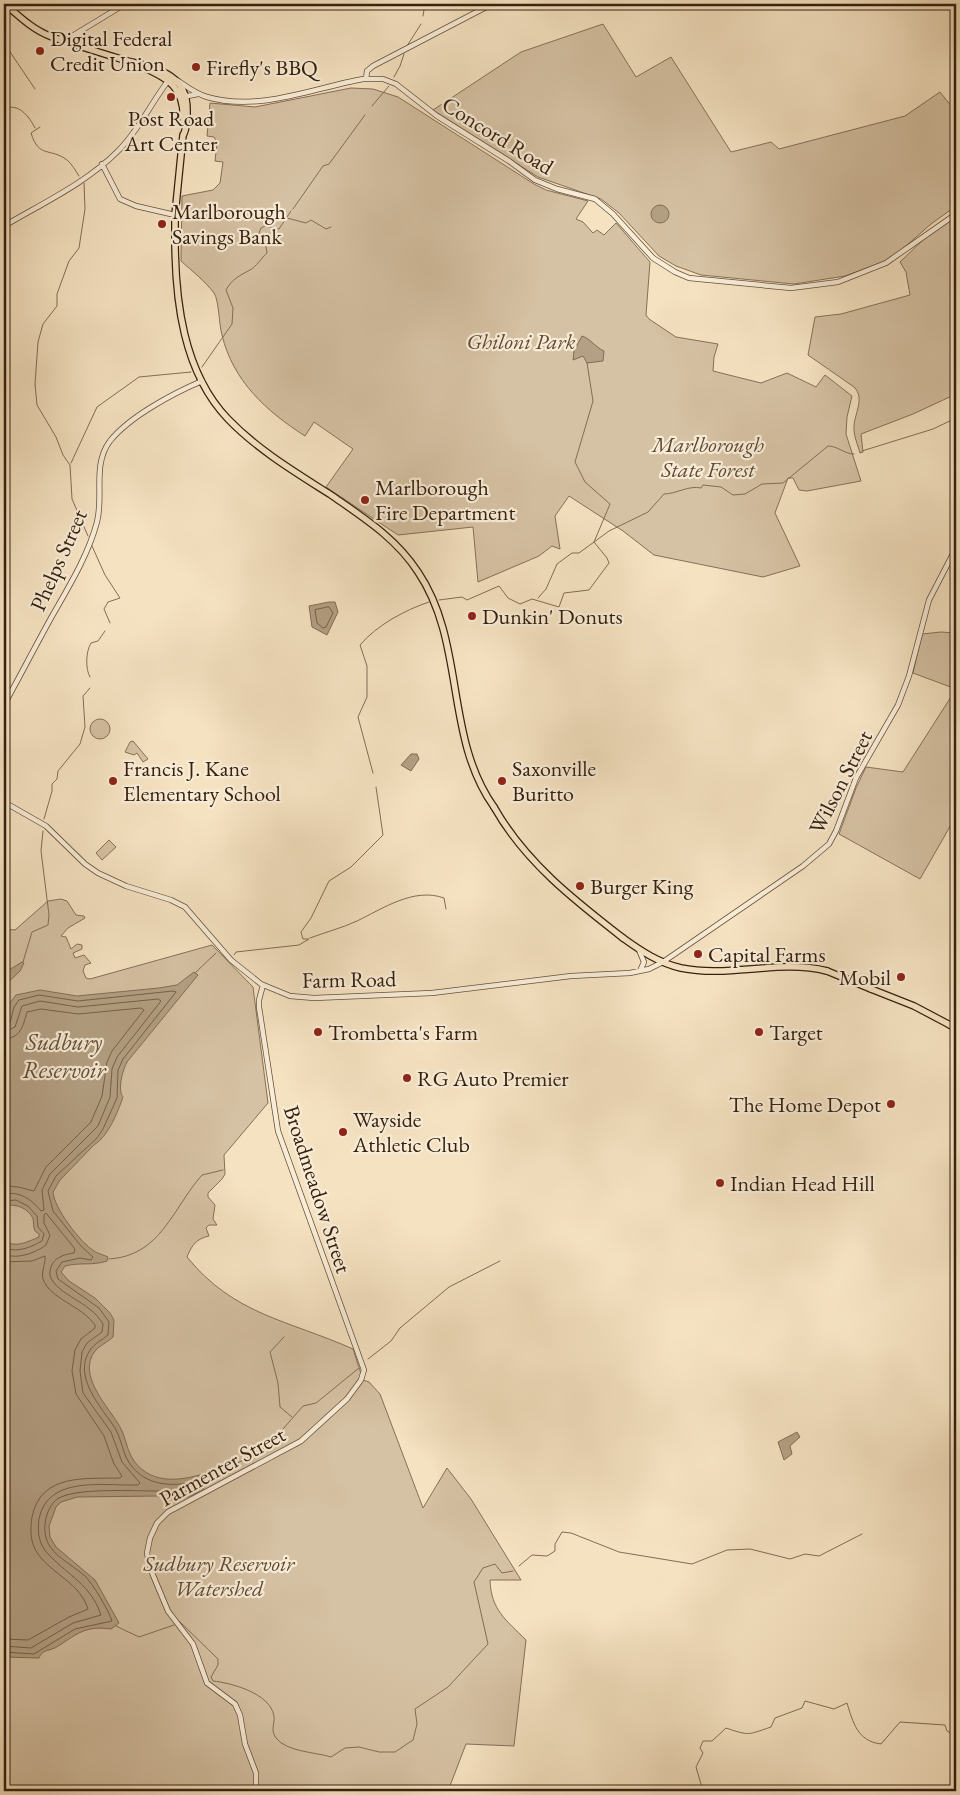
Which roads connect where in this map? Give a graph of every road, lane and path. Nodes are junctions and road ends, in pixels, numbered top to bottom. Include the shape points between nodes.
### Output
1 (5, 4) edge
2 (125, 4) edge
3 (492, 4) edge
4 (80, 32) junction
5 (57, 38) junction
6 (74, 44) junction
7 (98, 51) junction
8 (169, 77) junction
9 (366, 79) junction
10 (192, 90) junction
11 (198, 94) junction
12 (182, 95) junction
13 (102, 164) junction
14 (176, 214) junction
15 (956, 214) edge
16 (4, 226) edge
17 (202, 381) junction
18 (956, 548) edge
19 (4, 705) edge
20 (4, 802) edge
21 (639, 950) junction
22 (664, 962) junction
23 (640, 971) junction
24 (263, 985) junction
25 (956, 1029) edge
26 (364, 1370) joint
27 (256, 1791) edge

1 - 5 main road via 34,29
2 - 4 street
3 - 9 street via 374,66 367,71
4 - 5 street via 69,38
4 - 6 street
4 - 7 street via 83,41
5 - 6 main road
6 - 7 main road
7 - 8 main road
8 - 10 street, Concord Road
8 - 12 main road
8 - 13 street via 126,142
9 - 11 street, Concord Road via 256,101 216,99
9 - 15 street, Concord Road via 383,79 396,84 437,116 542,184 594,199 613,214 653,258 668,269 690,278 791,288 838,282 892,259
10 - 11 street, Concord Road
10 - 12 street
11 - 12 street
12 - 14 main road via 183,136
13 - 14 street via 120,199 136,206
13 - 16 street
14 - 17 main road via 182,321
17 - 19 street, Phelps Street via 140,416 116,435 106,448 100,462 100,501 94,532 72,582
17 - 21 main road via 222,412 245,435 386,534 420,574 443,626 471,764 494,807 524,850 556,884
18 - 22 street, Wilson Street via 926,607 898,705 856,778 829,844
20 - 24 street, Farm Road via 46,826 98,873 185,907 225,955
21 - 22 main road
21 - 23 street via 644,962
22 - 23 street, Farm Road
22 - 25 main road via 697,970 796,965 827,971 914,1006
23 - 24 street, Farm Road via 414,995 301,998
24 - 26 street, Broadmeadow Street via 259,1000 278,1131
26 - 27 street, Parmenter Street via 347,1399 307,1437 168,1512 157,1523 148,1545 150,1568 168,1612 193,1644 207,1683 235,1704 240,1715 245,1744 254,1766

